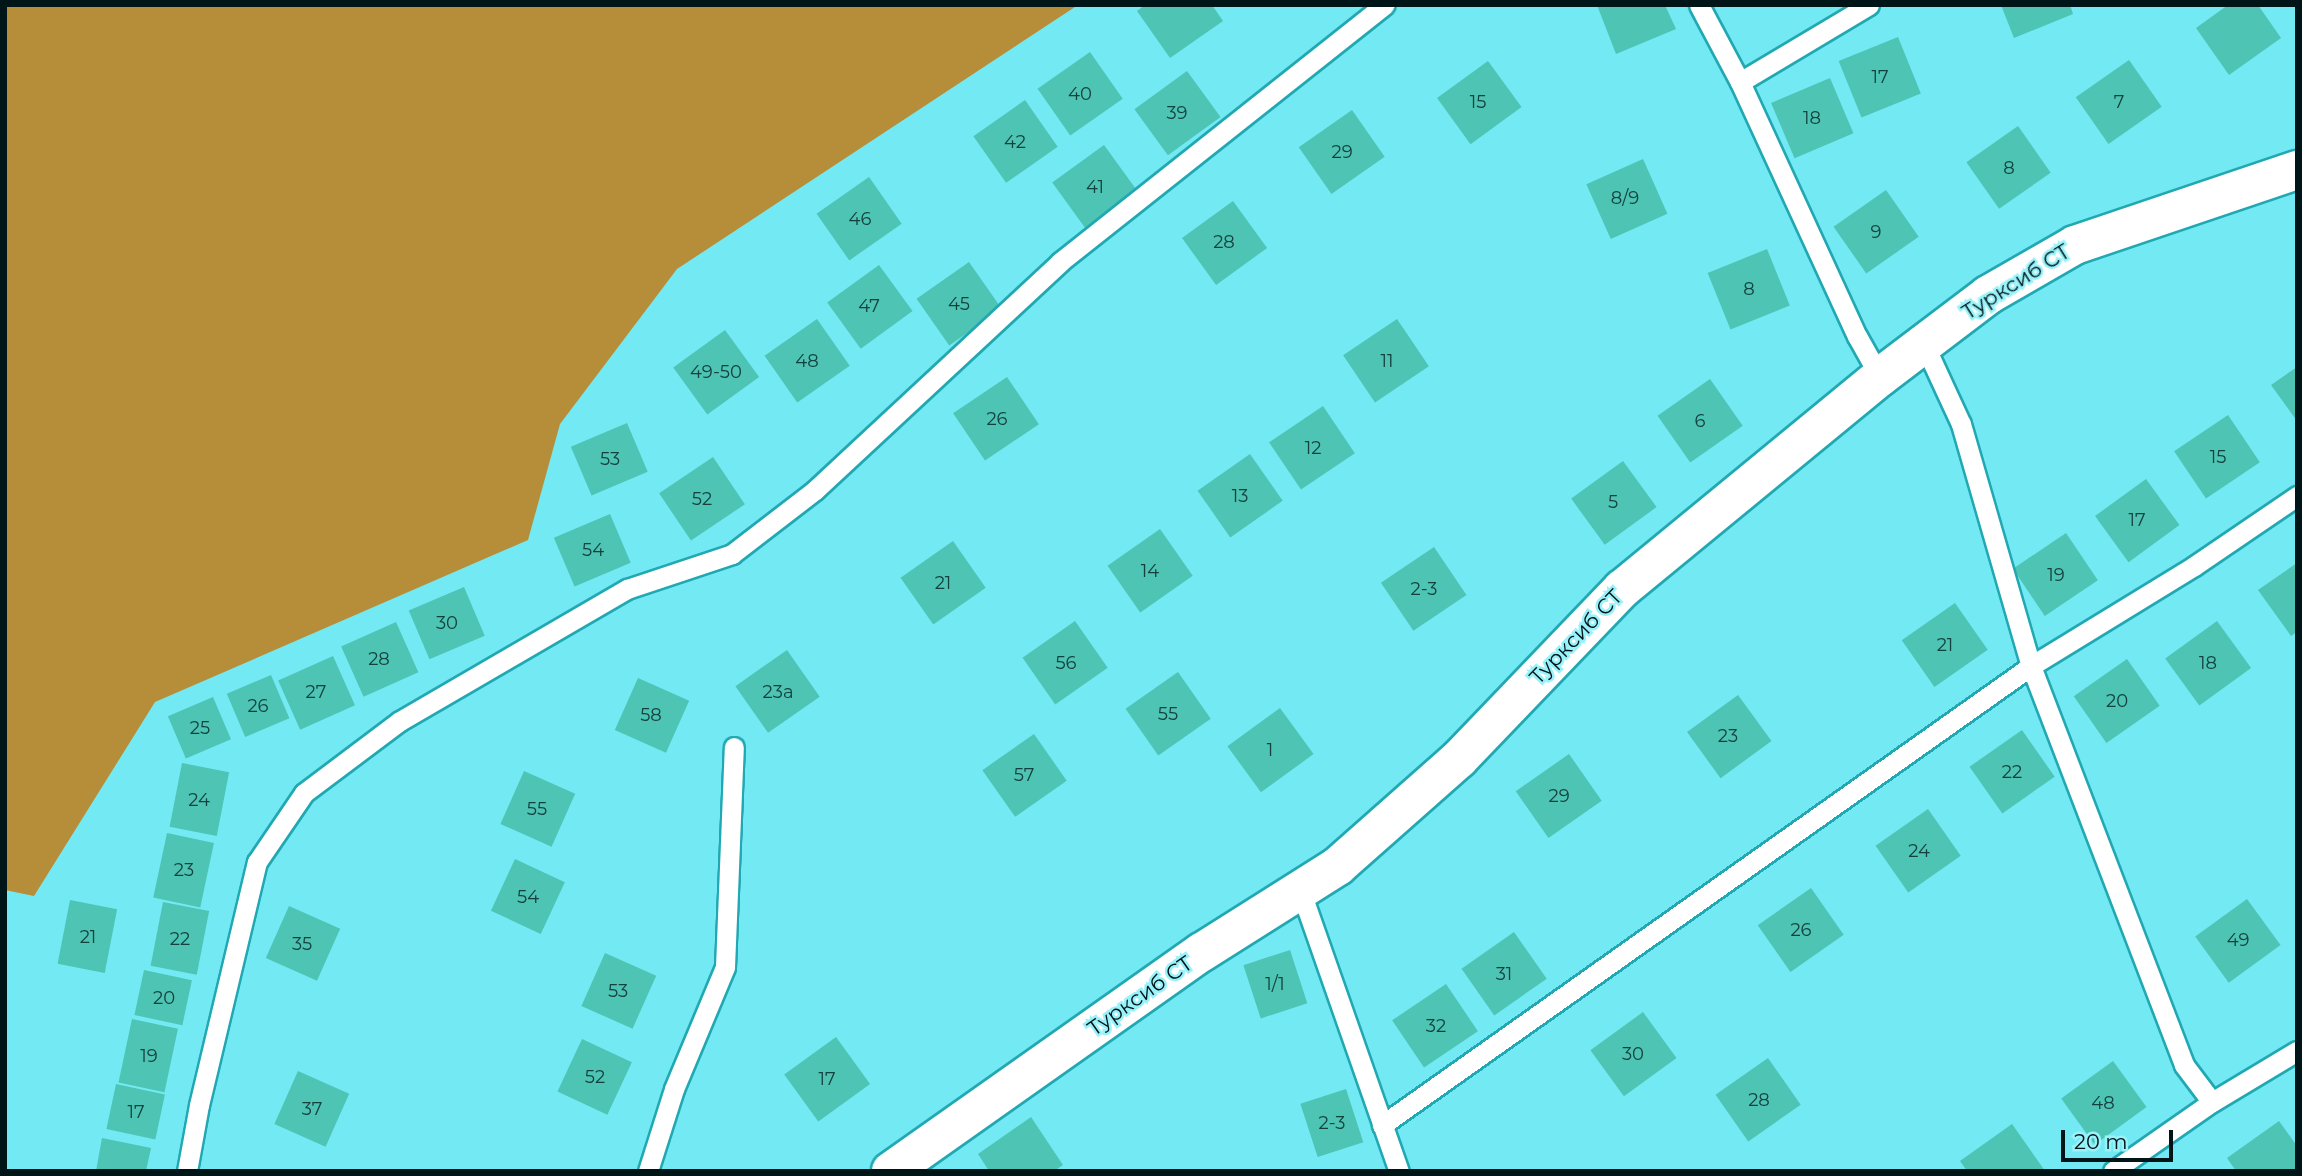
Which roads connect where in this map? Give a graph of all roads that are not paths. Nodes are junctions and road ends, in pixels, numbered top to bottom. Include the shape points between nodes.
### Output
1 (1384, 5) edge
2 (1699, 5) edge
3 (1870, 5) edge
4 (1740, 82) junction
5 (2297, 170) edge
6 (1924, 344) junction
7 (1880, 377) junction
8 (2297, 496) edge
9 (2031, 666) junction
10 (734, 747) dead end
11 (1300, 890) junction
12 (2297, 1051) edge
13 (2212, 1102) junction
14 (1382, 1125) junction
15 (187, 1171) edge
16 (648, 1171) edge
17 (891, 1171) edge
18 (1399, 1171) edge
19 (2113, 1171) edge

1 - 15 lane via 1060,262 815,490 732,554 628,589 400,721 304,793 257,862
2 - 4 lane
3 - 4 lane
4 - 7 lane
5 - 6 street, Турксиб СТ via 2075,245 1988,295
6 - 7 street, Турксиб СТ
6 - 9 lane via 1961,424
7 - 11 street, Турксиб СТ via 1622,589 1459,759 1338,866
8 - 9 lane via 2194,566
9 - 13 lane via 2184,1065
9 - 14 lane
10 - 16 lane via 725,967 674,1089
11 - 14 lane
11 - 17 street, Турксиб СТ via 1202,952
12 - 13 lane
13 - 19 lane
14 - 18 lane

